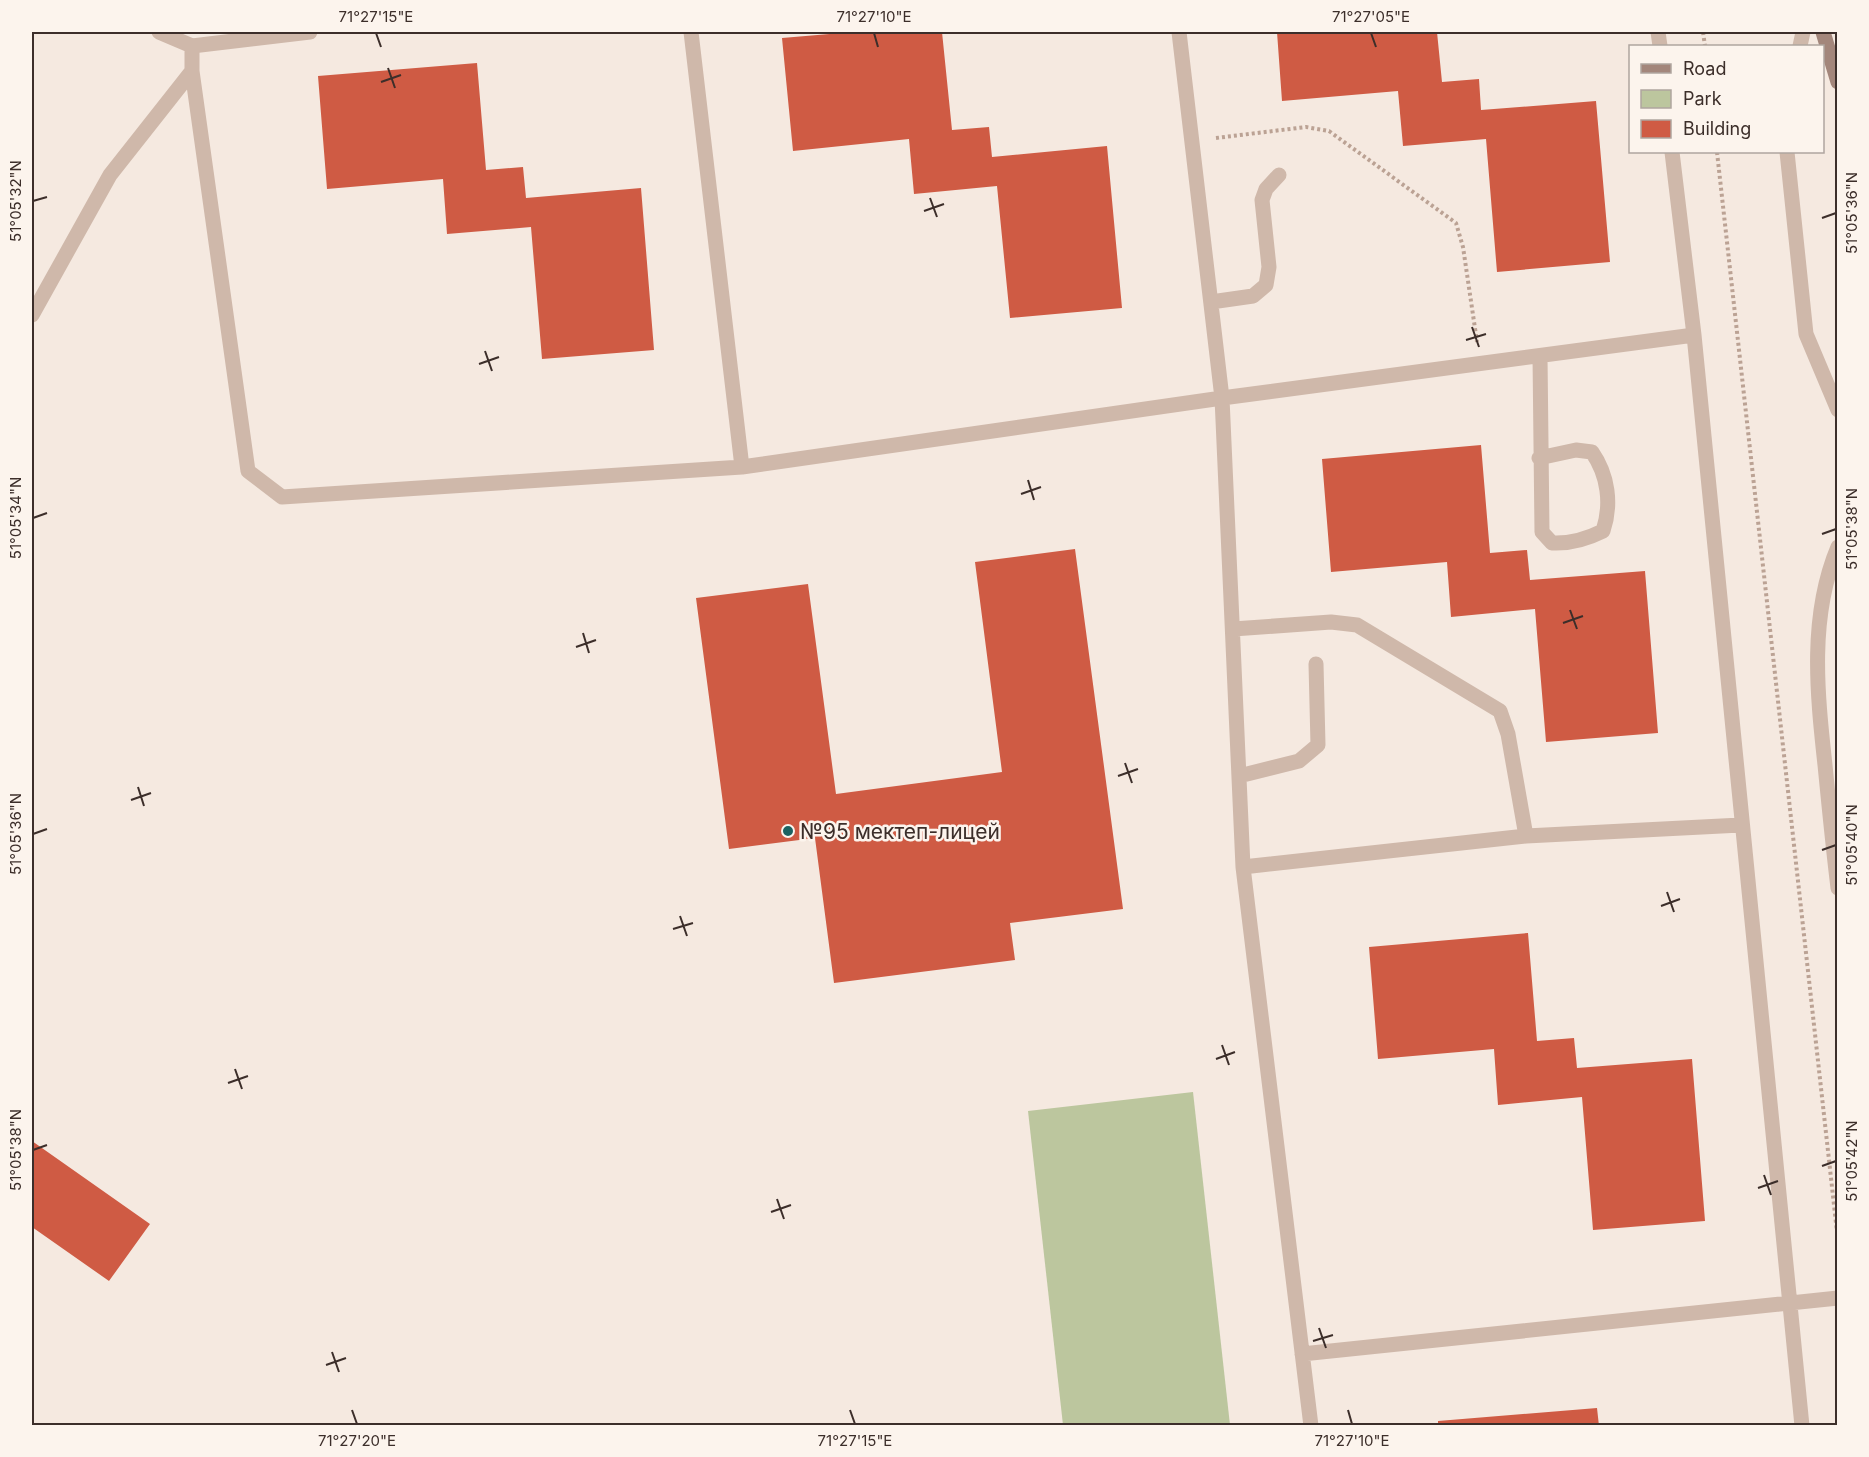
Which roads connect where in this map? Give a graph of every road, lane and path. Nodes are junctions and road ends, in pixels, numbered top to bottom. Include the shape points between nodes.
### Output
1 (159, 32) edge
2 (310, 32) edge
3 (691, 32) edge
4 (1179, 32) edge
5 (1823, 32) edge
6 (1835, 32) edge
7 (192, 46) junction
8 (1838, 54) edge
9 (192, 71) junction
10 (1838, 82) edge
11 (1192, 141) junction
12 (1672, 153) edge
13 (1717, 153) edge
14 (1787, 153) edge
15 (1279, 175) dead end
16 (1211, 302) junction
17 (32, 315) edge
18 (1694, 335) junction
19 (1540, 356) junction
20 (1480, 364) junction
21 (1222, 398) junction
22 (1838, 410) edge
23 (1539, 458) junction
24 (742, 467) junction
25 (1838, 547) edge
26 (1233, 629) junction
27 (1316, 664) dead end
28 (1239, 776) junction
29 (1741, 825) junction
30 (1526, 836) junction
31 (1243, 867) junction
32 (1838, 888) edge
33 (1838, 1240) edge
34 (1838, 1298) edge
35 (1791, 1303) junction
36 (1302, 1354) junction
37 (1311, 1425) edge
38 (1802, 1425) edge

1 - 7 lane
2 - 7 lane
3 - 24 lane
4 - 11 lane
5 - 10 street
6 - 8 street
7 - 9 lane
9 - 17 lane via 110,176
9 - 24 lane via 248,471 282,497
11 - 16 lane
11 - 20 path via 1306,127 1329,131 1456,223
12 - 18 lane
13 - 33 path
14 - 22 lane via 1806,334
15 - 16 lane via 1262,200 1269,267 1266,285 1253,296
16 - 21 lane
18 - 19 lane
18 - 29 lane
19 - 20 lane
19 - 23 lane
20 - 21 lane
21 - 24 lane
21 - 26 lane
23 - 23 lane via 1576,450 1592,452 1606,483 1608,515 1603,531 1564,544 1552,543 1542,532
25 - 32 lane via 1821,604 1817,658
26 - 28 lane
26 - 30 lane via 1331,622 1357,625 1500,711 1508,734
27 - 28 lane via 1318,745 1299,761
28 - 31 lane
29 - 30 lane
29 - 35 lane
30 - 31 lane
31 - 36 lane
34 - 35 lane
35 - 36 lane
35 - 38 lane
36 - 37 lane

